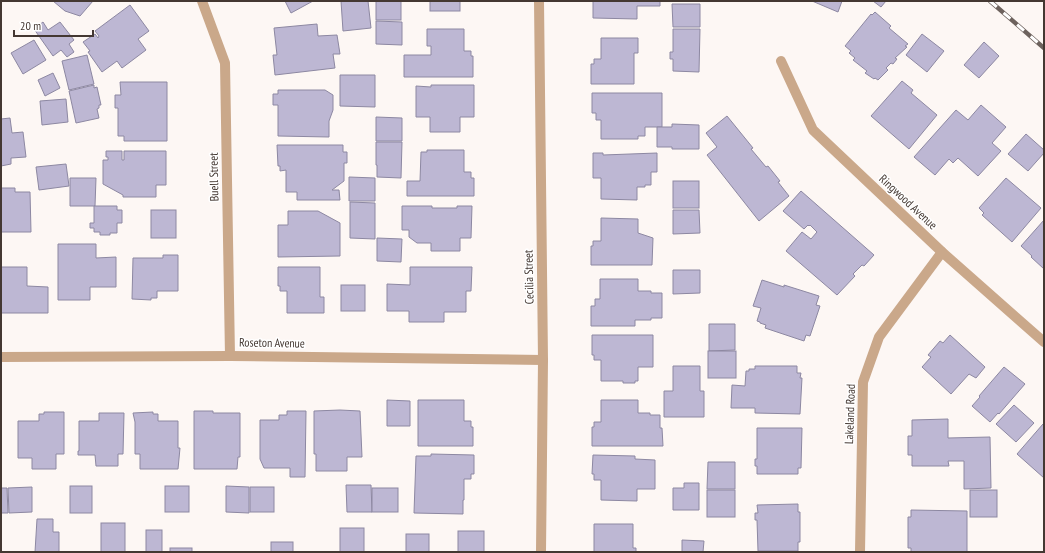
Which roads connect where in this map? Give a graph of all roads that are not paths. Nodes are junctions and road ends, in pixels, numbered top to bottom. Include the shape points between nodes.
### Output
1 (202, 1) edge
2 (539, 1) edge
3 (781, 61) dead end
4 (942, 252) junction
5 (1044, 342) edge
6 (230, 356) junction
7 (1, 357) edge
8 (543, 360) junction
9 (541, 552) edge
10 (860, 552) edge

1 - 6 street, Buell Street via 225,63
2 - 8 street, Cecilia Street
3 - 4 street, Ringwood Avenue via 813,130
4 - 5 street, Ringwood Avenue
4 - 10 street, Lakeland Road via 879,337 863,382
6 - 7 street, Roseton Avenue
6 - 8 street, Roseton Avenue
8 - 9 street, Cecilia Street

